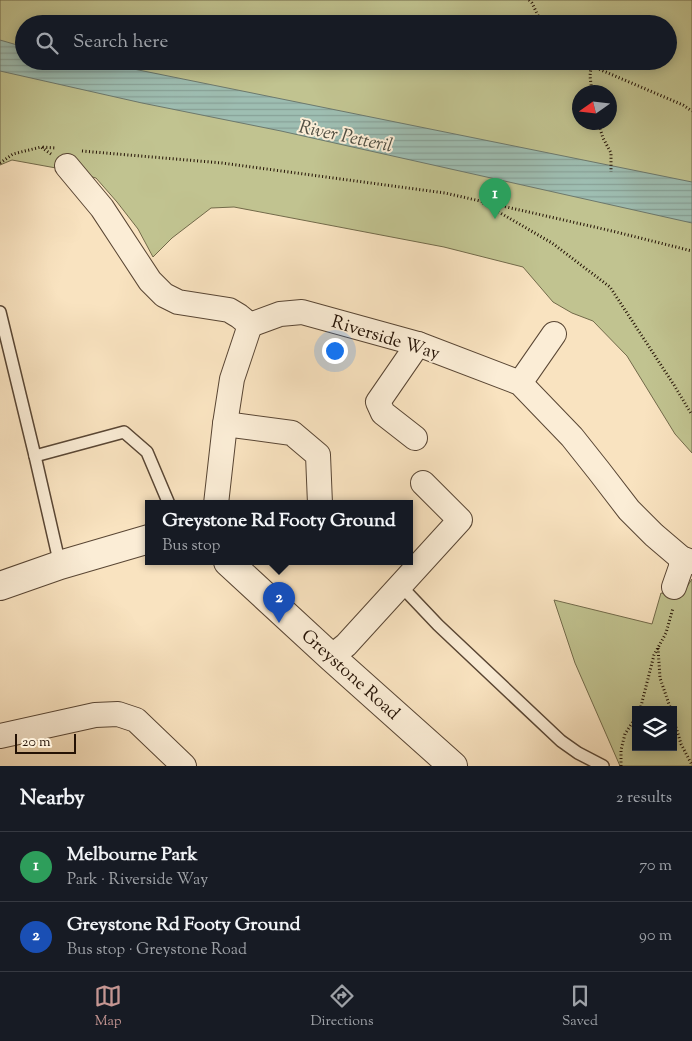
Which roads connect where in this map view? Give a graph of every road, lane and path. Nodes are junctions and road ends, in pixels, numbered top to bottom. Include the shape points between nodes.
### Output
1 (530, 0) edge
2 (538, 15) edge
3 (591, 70) edge
4 (599, 70) edge
5 (591, 85) edge
6 (692, 111) edge
7 (600, 130) edge
8 (41, 147) junction
9 (69, 155) junction
10 (0, 162) edge
11 (611, 172) dead end
12 (479, 201) junction
13 (692, 251) edge
14 (0, 312) edge
15 (250, 325) junction
16 (554, 334) dead end
17 (418, 344) junction
18 (520, 383) junction
19 (692, 415) edge
20 (225, 424) junction
21 (415, 438) dead end
22 (35, 456) junction
23 (423, 482) dead end
24 (167, 500) edge
25 (216, 500) edge
26 (320, 500) edge
27 (145, 540) edge
28 (686, 560) edge
29 (60, 565) junction
30 (231, 565) edge
31 (0, 586) edge
32 (400, 586) junction
33 (674, 587) joint
34 (658, 647) junction
35 (331, 657) junction
36 (641, 706) edge
37 (670, 706) edge
38 (632, 723) edge
39 (677, 730) edge
40 (0, 736) edge
41 (692, 765) edge
42 (184, 766) edge
43 (453, 766) edge
44 (603, 766) edge
45 (621, 766) edge

1 - 2 path
3 - 5 path
4 - 6 path
7 - 11 path via 611,153
8 - 9 path
8 - 9 path
8 - 10 path via 13,154
9 - 12 path via 222,163 445,193
9 - 15 street via 150,281 164,295 178,302 229,310
12 - 13 path
12 - 19 path via 552,243 610,287
14 - 22 lane
15 - 17 street, Riverside Way via 280,314 302,312
15 - 20 street via 232,379
16 - 18 street
17 - 18 street, Riverside Way
17 - 21 street via 378,402 383,413
18 - 28 street, Riverside Way via 572,437 629,510
20 - 25 street
20 - 26 street via 292,433 318,455
22 - 24 lane via 124,432 147,452
22 - 29 lane
23 - 32 street via 460,520
27 - 29 street
28 - 33 street, Riverside Way
29 - 31 street
30 - 35 street, Greystone Road
32 - 35 street
32 - 44 lane via 561,741
33 - 34 path via 673,609
34 - 36 path
34 - 37 path via 660,678
35 - 43 street, Greystone Road
38 - 45 path via 625,734
39 - 41 path
40 - 42 street via 96,715 118,714 136,720

